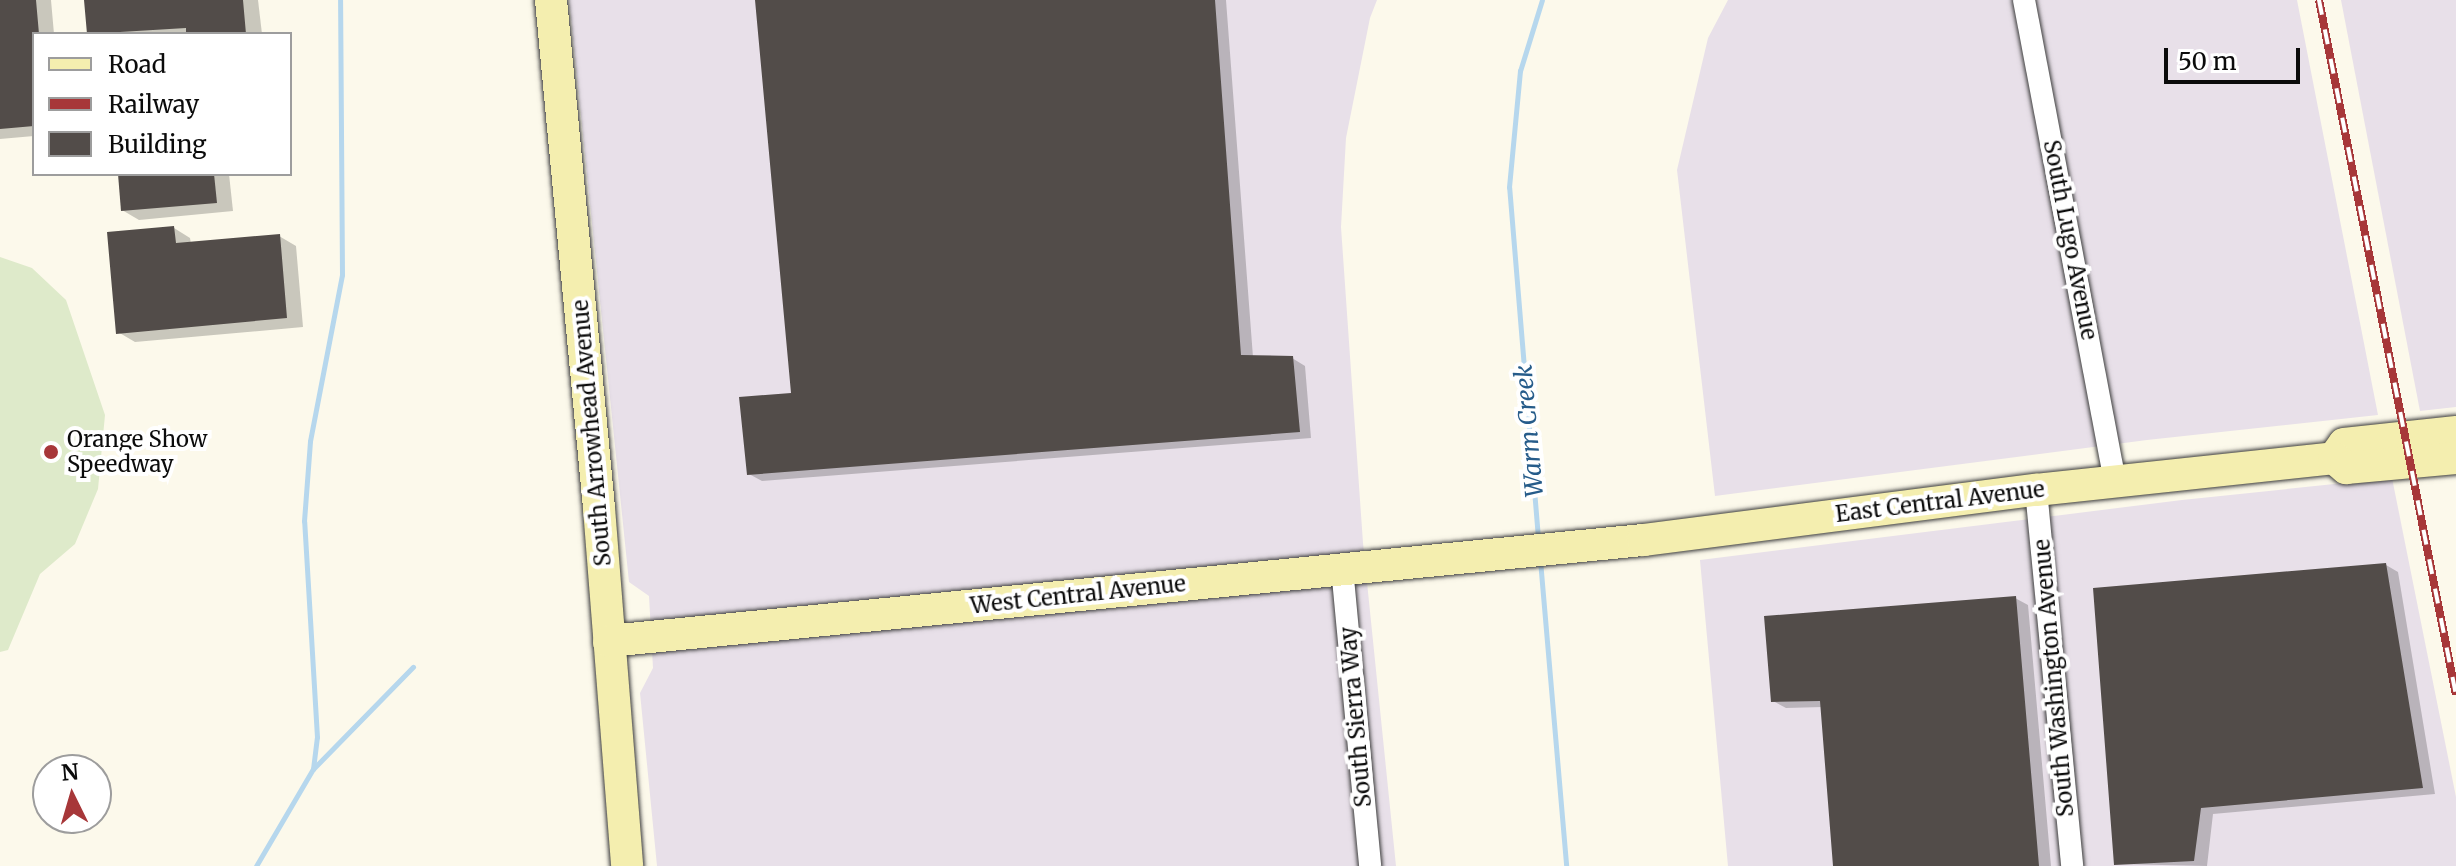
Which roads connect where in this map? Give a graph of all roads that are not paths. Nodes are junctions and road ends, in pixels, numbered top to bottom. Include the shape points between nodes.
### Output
1 (551, 0) edge
2 (2024, 0) edge
3 (2456, 432) edge
4 (2334, 458) junction
5 (2456, 458) edge
6 (2115, 481) junction
7 (2036, 490) junction
8 (1546, 549) joint
9 (1342, 568) junction
10 (609, 641) junction
11 (627, 866) edge
12 (1370, 866) edge
13 (2072, 866) edge

1 - 10 street, South Arrowhead Avenue
2 - 6 street, South Lugo Avenue
3 - 4 street, East Central Avenue via 2344,444
4 - 5 street, East Central Avenue via 2346,468
4 - 6 street, East Central Avenue
6 - 7 street, East Central Avenue
7 - 8 street, East Central Avenue
7 - 13 street, South Washington Avenue
8 - 9 street, West Central Avenue
9 - 10 street, West Central Avenue
9 - 12 street, South Sierra Way
10 - 11 street, South Arrowhead Avenue

